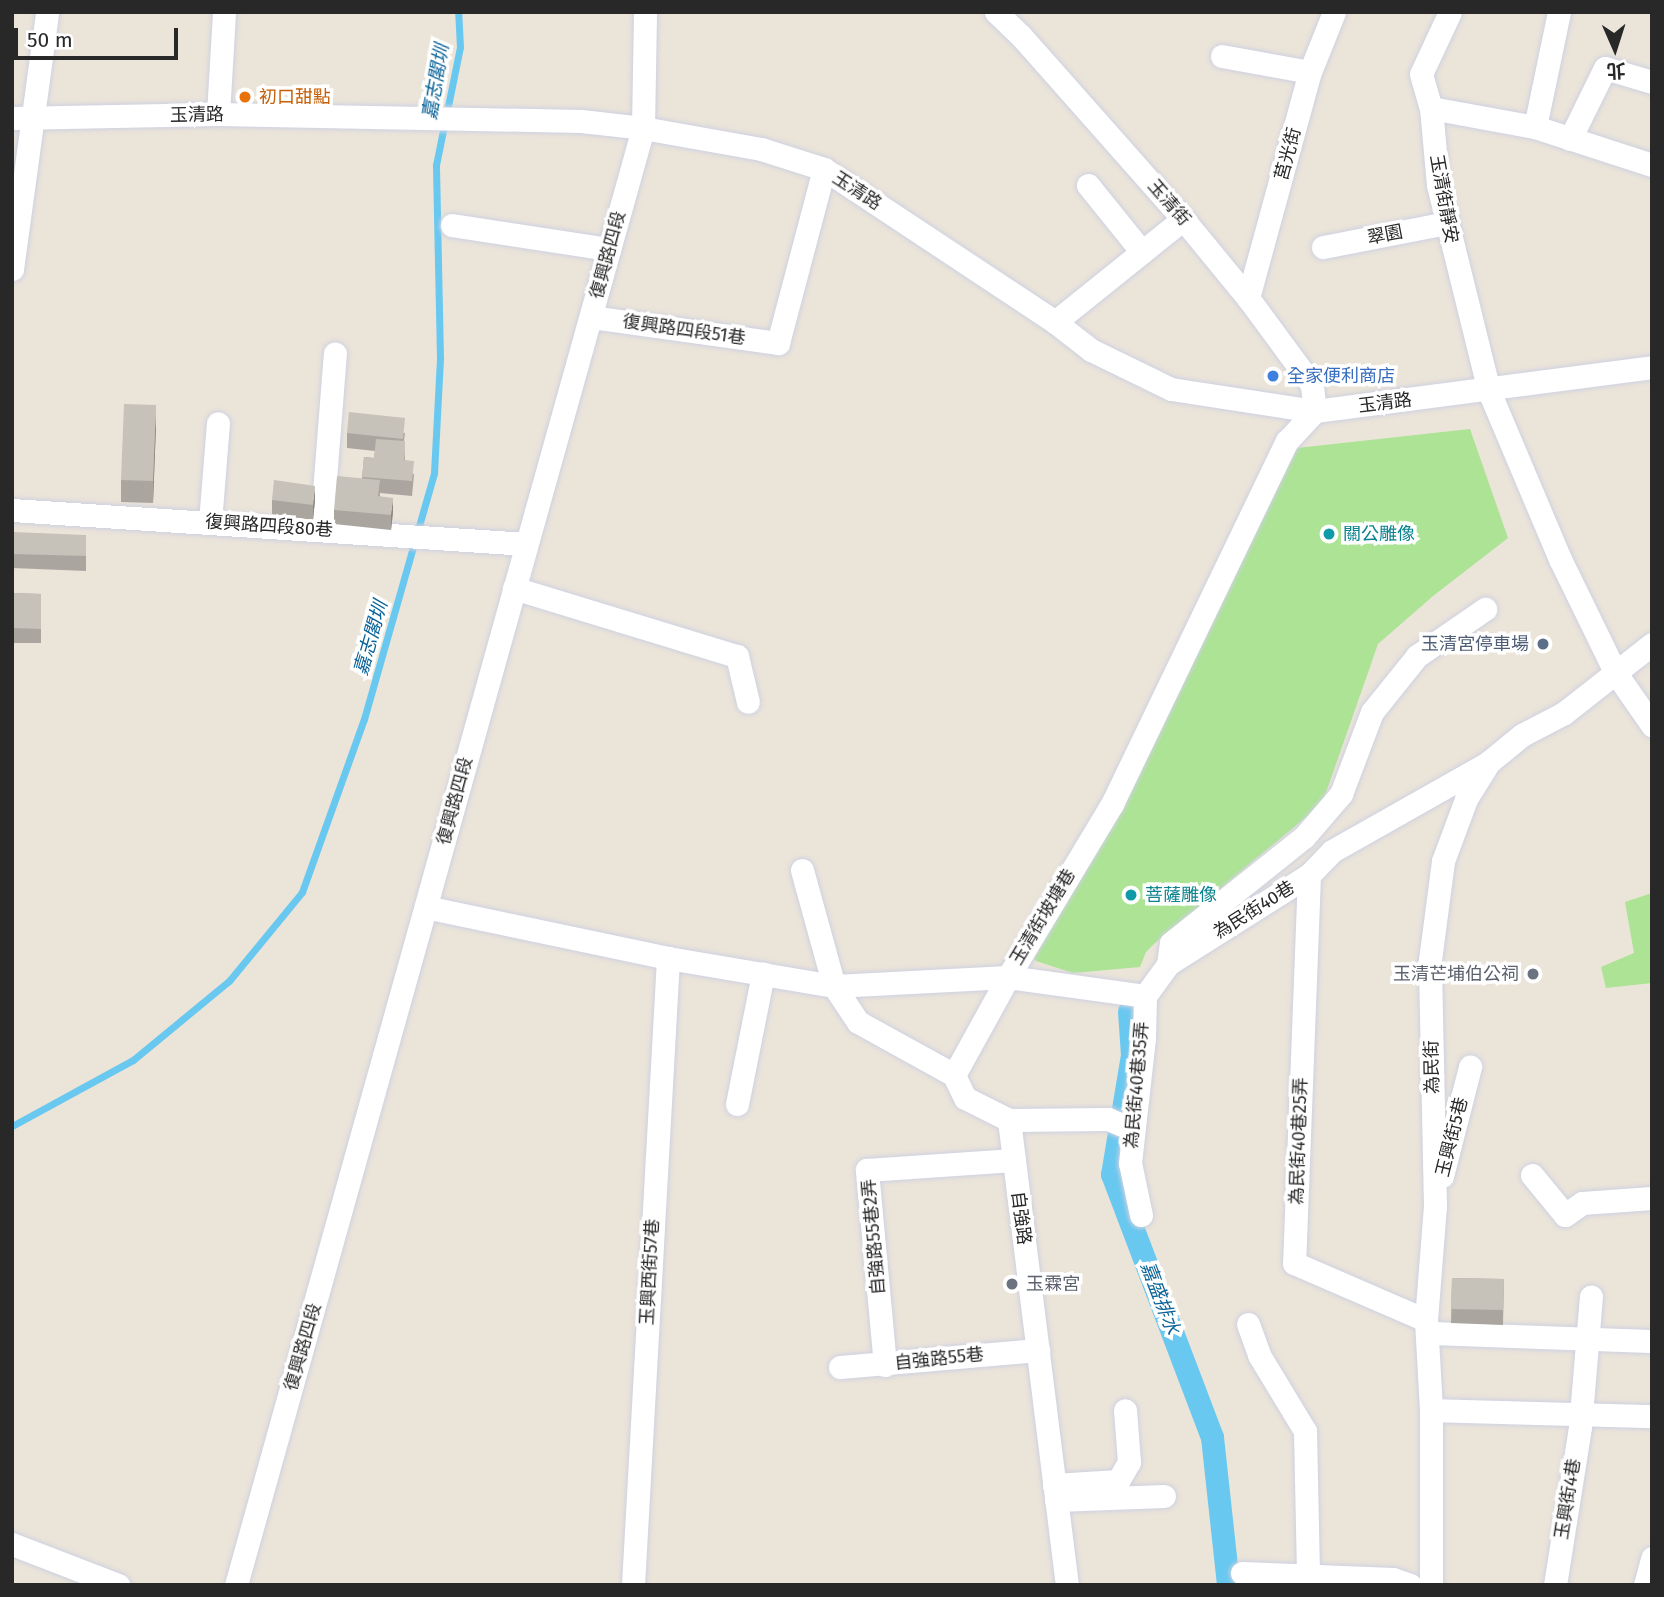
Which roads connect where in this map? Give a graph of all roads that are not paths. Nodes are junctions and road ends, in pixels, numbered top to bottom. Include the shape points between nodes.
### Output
1 (47, 12) edge
2 (224, 12) edge
3 (645, 12) edge
4 (996, 12) edge
5 (1334, 12) edge
6 (1450, 12) edge
7 (1559, 12) edge
8 (1222, 56) dead end
9 (1310, 72) junction
10 (1652, 82) edge
11 (1431, 108) junction
12 (218, 114) junction
13 (23, 118) edge
14 (1535, 127) junction
15 (643, 128) junction
16 (1570, 139) junction
17 (1652, 165) edge
18 (824, 169) junction
19 (1088, 185) dead end
20 (1183, 219) junction
21 (1447, 223) junction
22 (453, 225) dead end
23 (1323, 247) dead end
24 (609, 249) junction
25 (1142, 252) junction
26 (12, 270) edge
27 (1248, 298) junction
28 (591, 317) junction
29 (1055, 322) junction
30 (335, 354) dead end
31 (1652, 367) edge
32 (1489, 391) junction
33 (1315, 411) junction
34 (218, 422) dead end
35 (12, 510) edge
36 (210, 522) junction
37 (321, 530) junction
38 (527, 544) junction
39 (514, 588) junction
40 (1485, 609) dead end
41 (1652, 644) edge
42 (1615, 672) junction
43 (748, 702) dead end
44 (1652, 725) edge
45 (1489, 762) junction
46 (802, 870) dead end
47 (1309, 875) junction
48 (426, 907) junction
49 (668, 958) junction
50 (1168, 964) junction
51 (762, 974) junction
52 (1008, 977) junction
53 (834, 986) junction
54 (1145, 996) junction
55 (1470, 1067) dead end
56 (954, 1075) junction
57 (737, 1104) dead end
58 (1009, 1120) junction
59 (1132, 1129) junction
60 (1014, 1160) junction
61 (1531, 1175) dead end
62 (1652, 1198) edge
63 (1435, 1206) junction
64 (1141, 1215) dead end
65 (1591, 1296) dead end
66 (1248, 1324) dead end
67 (1427, 1327) junction
68 (1587, 1337) junction
69 (1652, 1341) edge
70 (1038, 1350) junction
71 (885, 1365) junction
72 (840, 1367) dead end
73 (1125, 1410) dead end
74 (1431, 1410) junction
75 (1581, 1414) junction
76 (1652, 1416) edge
77 (1055, 1493) junction
78 (1164, 1496) dead end
79 (12, 1544) edge
80 (1652, 1558) edge
81 (1242, 1573) dead end
82 (1308, 1576) junction
83 (1398, 1583) edge
84 (118, 1585) edge
85 (236, 1585) edge
86 (633, 1585) edge
87 (1067, 1585) edge
88 (1431, 1585) edge
89 (1555, 1585) edge
90 (1645, 1585) edge

1 - 13 street
2 - 12 street
3 - 15 street, 復興路四段
4 - 20 street, 玉清街
5 - 9 street, 莒光街
6 - 11 street, 玉清街靜安 via 1420,74
7 - 14 street
8 - 9 street
9 - 27 street, 莒光街
10 - 16 street via 1605,68
11 - 14 street
11 - 21 street, 玉清街靜安 via 1438,184
12 - 13 street, 玉清路
12 - 15 street, 玉清路 via 581,121
13 - 26 street
14 - 16 street
15 - 18 street, 玉清路 via 761,149
15 - 24 street, 復興路四段
16 - 17 street
18 - 28 street, 復興路四段51巷 via 778,343
18 - 29 street, 玉清路
19 - 25 street
20 - 25 street
20 - 27 street, 玉清街
21 - 23 street, 翠園
21 - 32 street, 玉清街靜安
22 - 24 street
24 - 28 street, 復興路四段
25 - 29 street
27 - 33 street, 玉清街 via 1312,385
28 - 38 street, 復興路四段
29 - 33 street, 玉清路 via 1091,350 1171,389
30 - 37 street
31 - 32 street, 玉清路
32 - 33 street, 玉清路
32 - 42 street, 玉清街靜安 via 1560,559
33 - 52 street, 玉清街坡塘巷 via 1287,441 1112,804
34 - 36 street
35 - 36 street, 復興路四段80巷
36 - 37 street, 復興路四段80巷
37 - 38 street, 復興路四段80巷
38 - 39 street, 復興路四段
39 - 43 street via 737,656
39 - 48 street, 復興路四段
40 - 50 street via 1417,656 1372,712 1341,794 1304,837 1171,943
41 - 42 street, 為民街
42 - 44 street, 玉清街靜安
42 - 45 street, 為民街 via 1564,713 1522,735
45 - 47 street, 為民街40巷 via 1332,851
45 - 63 street, 為民街 via 1466,799 1443,861 1430,960
46 - 53 street
47 - 50 street, 為民街40巷
47 - 67 street, 為民街40巷25弄 via 1294,1263
48 - 49 street, 玉清街坡塘巷
48 - 85 street, 復興路四段
49 - 51 street, 玉清街坡塘巷
49 - 86 street, 玉興西街57巷
50 - 54 street, 為民街40巷
51 - 53 street, 玉清街坡塘巷
51 - 57 street
52 - 53 street, 玉清街坡塘巷
52 - 54 street
52 - 56 street
53 - 56 street via 858,1022
54 - 59 street, 為民街40巷35弄
55 - 63 street, 玉興街5巷
56 - 58 street via 965,1098
58 - 59 street via 1108,1119
58 - 60 street, 自強路
59 - 64 street, 為民街40巷35弄 via 1130,1163
60 - 70 street, 自強路
60 - 71 street, 自強路55巷2弄 via 867,1170
61 - 62 street via 1565,1215 1582,1203
63 - 67 street, 為民街
65 - 68 street, 玉興街4巷
66 - 82 street via 1259,1355 1305,1430
67 - 68 street
67 - 74 street, 為民街
68 - 69 street
68 - 75 street, 玉興街4巷
70 - 71 street, 自強路55巷
70 - 77 street, 自強路
71 - 72 street, 自強路55巷
73 - 77 street via 1129,1462 1118,1481
74 - 75 street
74 - 88 street, 為民街
75 - 76 street
75 - 89 street, 玉興街4巷
77 - 78 street
77 - 87 street, 自強路
79 - 84 street
80 - 90 street
81 - 82 street
82 - 83 street

